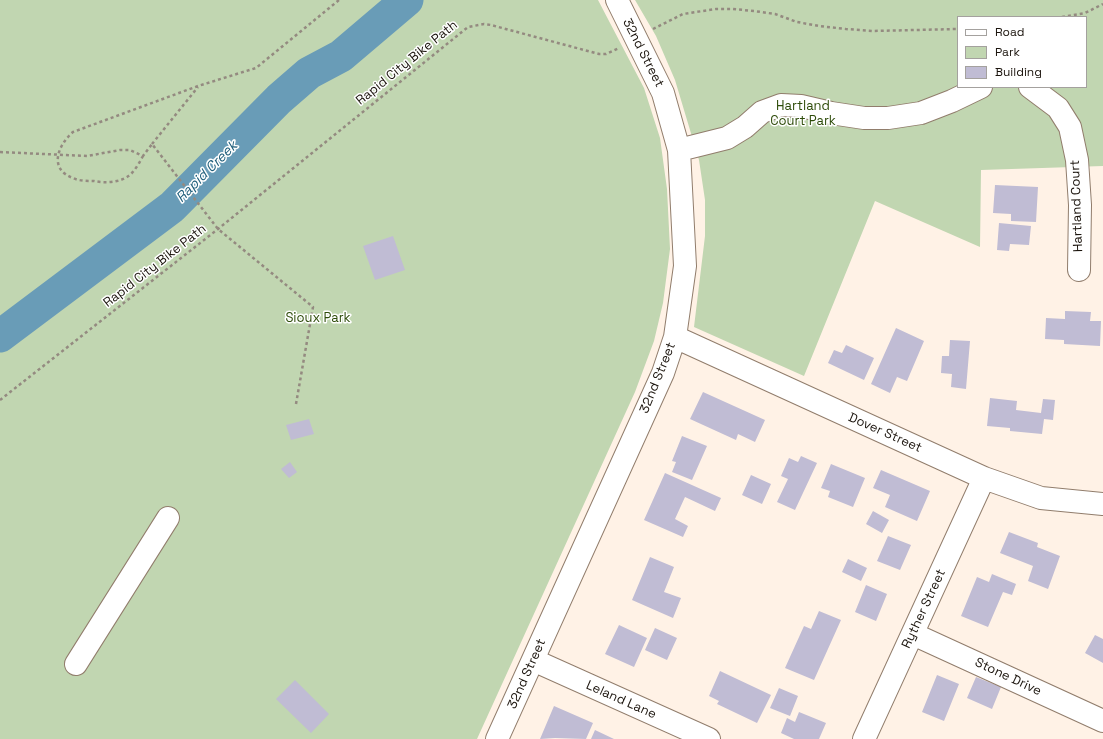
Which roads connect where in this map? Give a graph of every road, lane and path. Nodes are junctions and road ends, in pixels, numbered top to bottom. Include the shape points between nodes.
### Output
1 (339, 0) edge
2 (616, 0) edge
3 (1103, 4) edge
4 (1068, 16) edge
5 (957, 29) edge
6 (636, 39) junction
7 (198, 86) junction
8 (979, 88) edge
9 (1031, 88) edge
10 (152, 144) junction
11 (679, 150) junction
12 (0, 152) edge
13 (57, 154) junction
14 (143, 156) junction
15 (218, 229) junction
16 (1079, 270) dead end
17 (675, 337) junction
18 (0, 400) edge
19 (296, 404) dead end
20 (984, 478) junction
21 (1103, 504) edge
22 (168, 518) dead end
23 (913, 634) junction
24 (533, 660) junction
25 (76, 664) dead end
26 (1103, 720) edge
27 (497, 739) edge
28 (709, 739) edge
29 (864, 739) edge

1 - 7 path via 256,68
2 - 6 street, 32nd Street
3 - 4 path via 1085,13
5 - 6 path, Rapid City Bike Path via 846,29 797,22 754,10 716,9 683,14
6 - 11 street, 32nd Street via 663,93
6 - 15 path, Rapid City Bike Path via 606,54 599,54 491,25 468,27
7 - 10 path
7 - 13 path via 73,132 65,139
8 - 11 street via 921,113 888,118 864,118 801,106 781,105 762,112 727,138
9 - 16 street, Hartland Court via 1058,108 1070,128 1077,160 1080,205
10 - 14 path
10 - 15 path
11 - 17 street, 32nd Street via 685,266
12 - 13 path
13 - 14 path via 87,156 125,150
13 - 14 path via 58,163 66,175 74,179 101,182 127,178
15 - 18 path, Rapid City Bike Path
15 - 19 path via 313,307
17 - 20 street, Dover Street
17 - 24 street, 32nd Street via 663,372
20 - 21 street, Dover Street via 1041,498
20 - 23 street, Ryther Street
22 - 25 street
23 - 26 street, Stone Drive
23 - 29 street, Ryther Street
24 - 27 street, 32nd Street
24 - 28 street, Leland Lane

